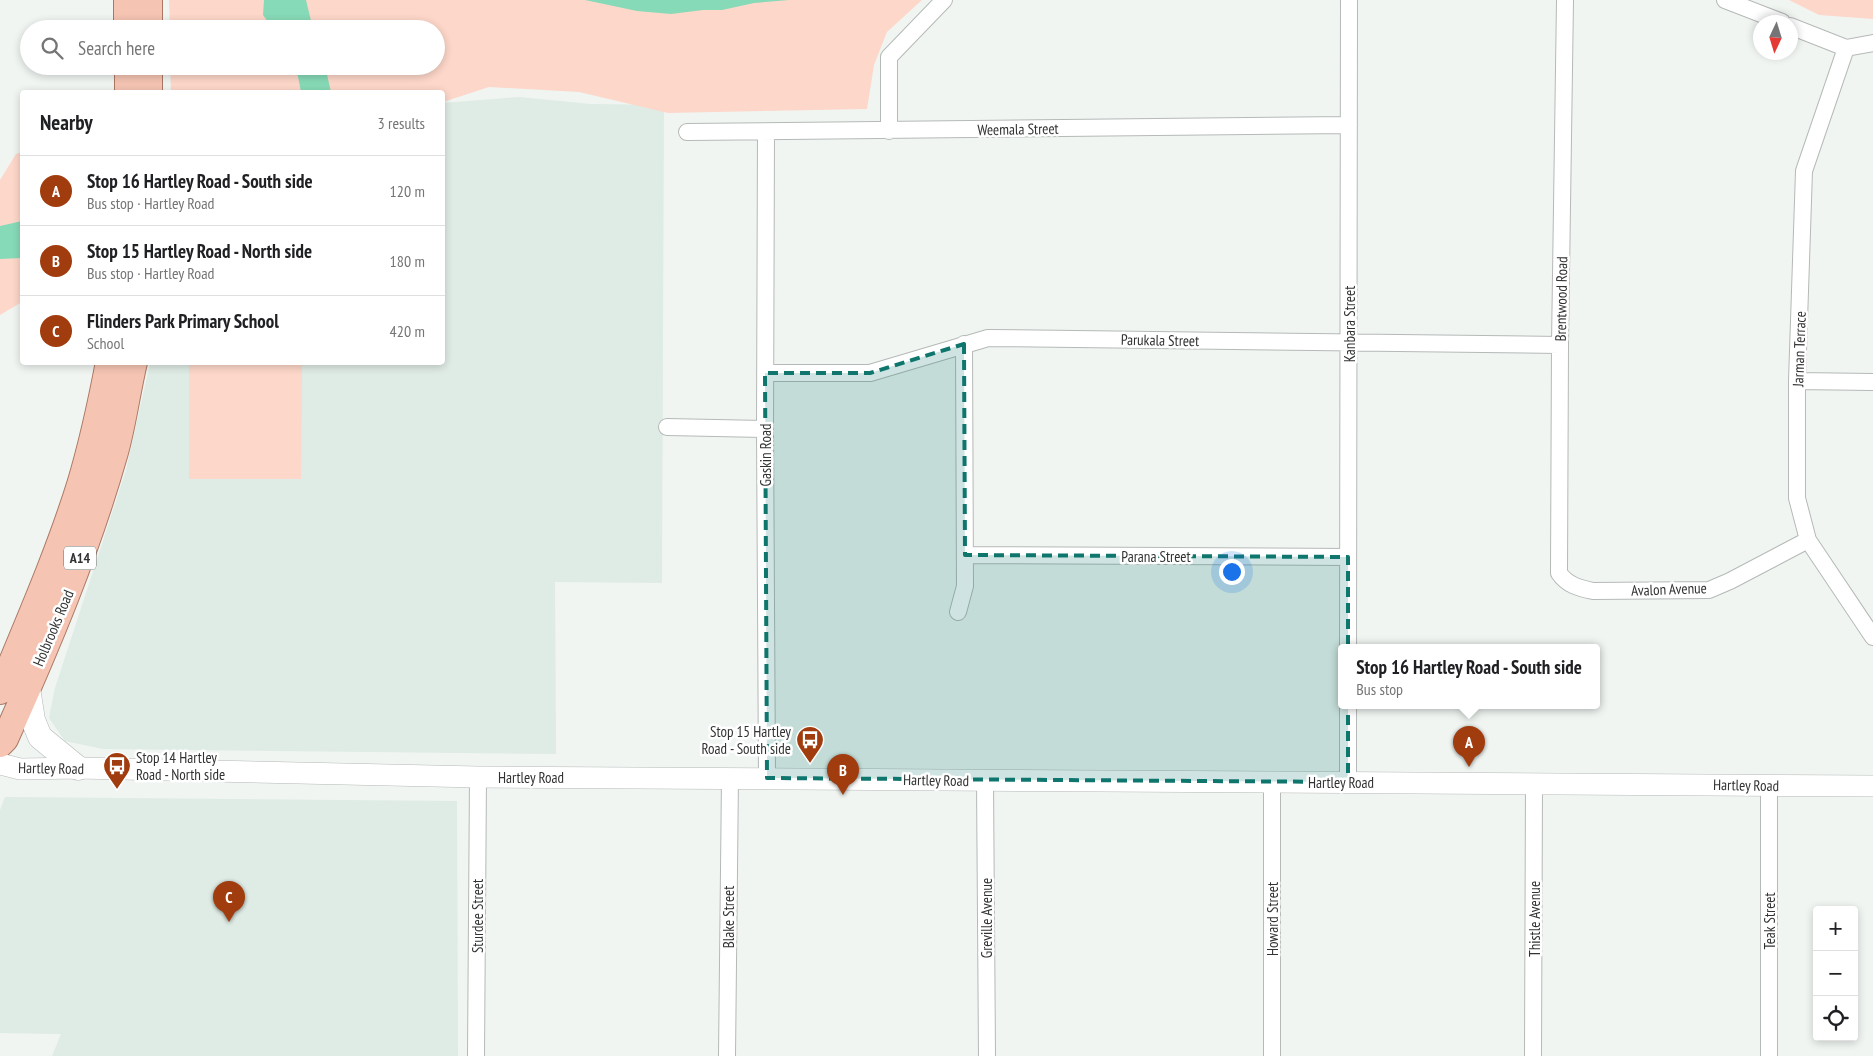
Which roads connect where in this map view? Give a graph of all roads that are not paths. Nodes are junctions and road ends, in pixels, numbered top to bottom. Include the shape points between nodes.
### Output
1 (127, 0) edge
2 (149, 0) edge
3 (944, 0) edge
4 (1349, 0) edge
5 (1565, 0) edge
6 (1725, 0) edge
7 (1764, 15) edge
8 (127, 20) edge
9 (149, 20) edge
10 (1798, 29) edge
11 (1873, 44) edge
12 (1846, 48) junction
13 (128, 75) edge
14 (149, 75) edge
15 (128, 90) edge
16 (149, 90) edge
17 (1349, 125) junction
18 (889, 130) junction
19 (686, 132) dead end
20 (766, 132) junction
21 (1350, 341) junction
22 (964, 344) junction
23 (1560, 345) junction
24 (108, 365) edge
25 (133, 365) edge
26 (765, 372) junction
27 (1797, 381) junction
28 (1873, 382) edge
29 (667, 427) dead end
30 (765, 430) junction
31 (1808, 540) junction
32 (965, 556) junction
33 (1348, 557) junction
34 (1578, 588) joint
35 (958, 612) dead end
36 (1873, 637) edge
37 (1348, 644) edge
38 (28, 688) junction
39 (0, 691) edge
40 (1348, 709) edge
41 (0, 744) edge
42 (0, 764) edge
43 (78, 768) junction
44 (478, 777) junction
45 (730, 778) junction
46 (767, 778) junction
47 (985, 780) junction
48 (1272, 782) junction
49 (1348, 782) junction
50 (1534, 783) junction
51 (1769, 785) junction
52 (1873, 786) edge
53 (476, 1056) edge
54 (727, 1056) edge
55 (987, 1056) edge
56 (1272, 1056) edge
57 (1533, 1056) edge
58 (1769, 1056) edge

1 - 8 main road
2 - 9 main road
3 - 18 street via 889,57
4 - 17 street, Kanbara Street
5 - 23 street, Brentwood Road
6 - 7 street
10 - 12 street
11 - 12 street
12 - 27 street, Jarman Terrace via 1804,171
13 - 15 main road
14 - 16 main road
17 - 18 street, Weemala Street
17 - 21 street, Kanbara Street
18 - 20 street, Weemala Street
19 - 20 street, Weemala Street
20 - 26 street, Gaskin Road
21 - 22 street, Parukala Street via 988,338
21 - 23 street, Parukala Street
21 - 33 street, Kanbara Street
22 - 26 street, Parukala Street via 870,373
22 - 32 street
23 - 34 street, Brentwood Road via 1558,563 1564,581
24 - 39 main road, Holbrooks Road / A14 via 92,444 75,499
25 - 38 main road, Holbrooks Road / A14 via 115,450 95,516 71,585
26 - 30 street, Gaskin Road
27 - 28 street
27 - 31 street, Jarman Terrace via 1797,498
29 - 30 street
30 - 46 street, Gaskin Road
31 - 34 street, Avalon Avenue via 1708,590
31 - 36 street, Jarman Terrace
32 - 33 street, Parana Street
32 - 35 street via 965,586
33 - 37 street, Kanbara Street
38 - 41 main road, Holbrooks Road / A14
38 - 43 main road via 40,737
40 - 49 street
42 - 43 street, Hartley Road via 20,769
43 - 44 street, Hartley Road
44 - 45 street, Hartley Road
44 - 53 street, Sturdee Street
45 - 46 street, Hartley Road
45 - 54 street, Blake Street
46 - 47 street, Hartley Road
47 - 48 street, Hartley Road
47 - 55 street, Greville Avenue
48 - 49 street, Hartley Road
48 - 56 street, Howard Street
49 - 50 street, Hartley Road
50 - 51 street, Hartley Road
50 - 57 street, Thistle Avenue
51 - 52 street, Hartley Road
51 - 58 street, Teak Street

